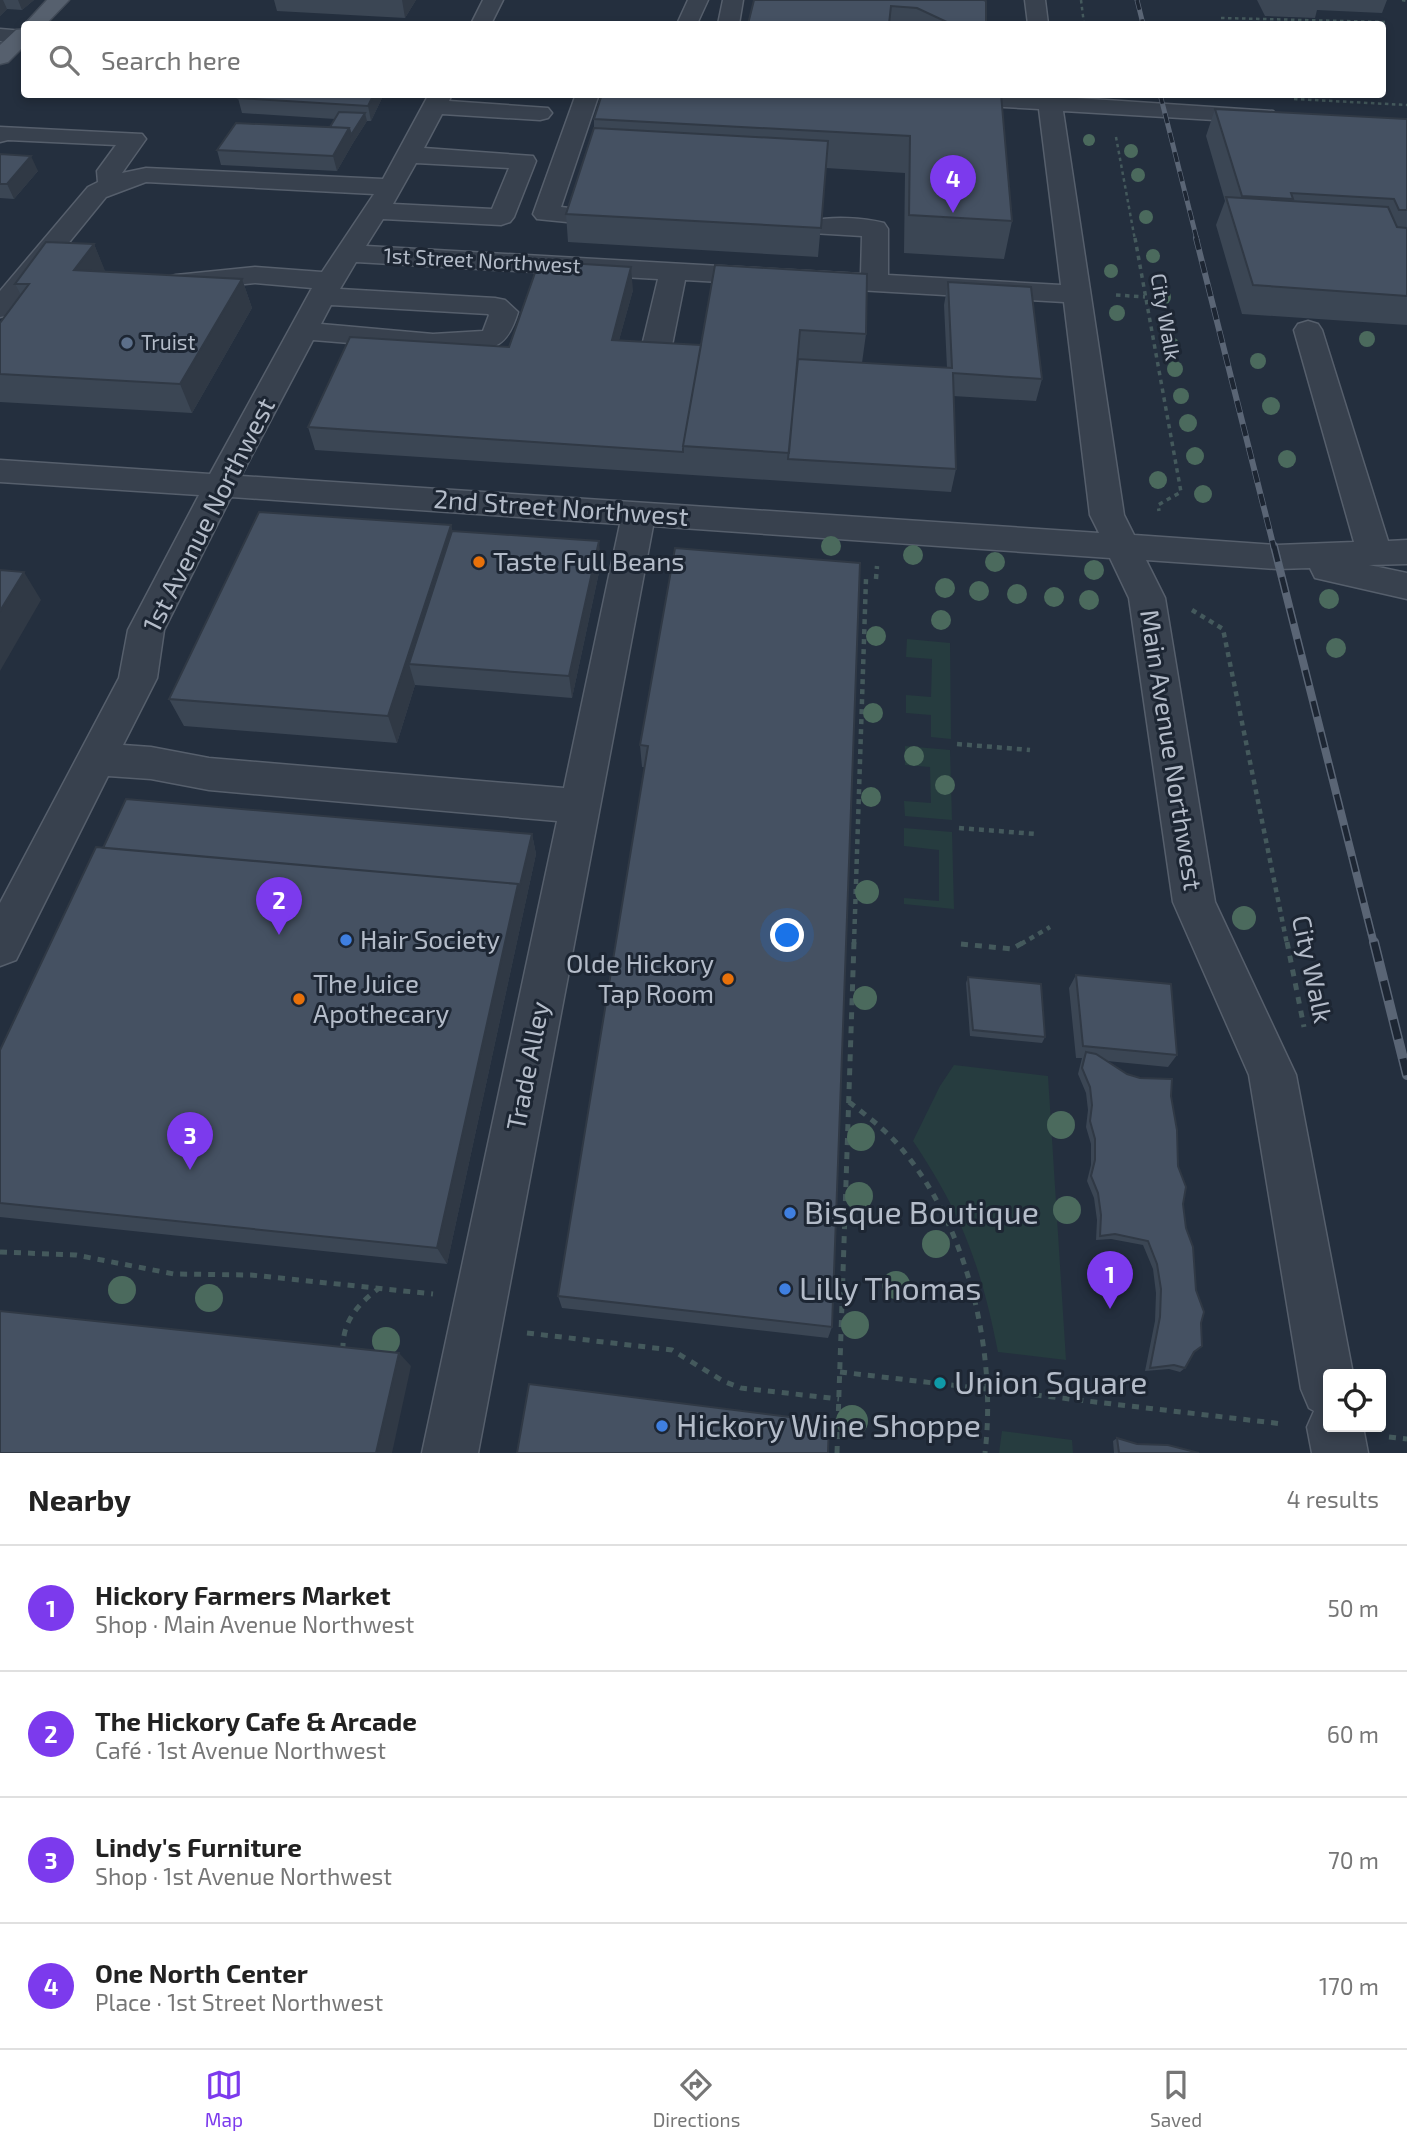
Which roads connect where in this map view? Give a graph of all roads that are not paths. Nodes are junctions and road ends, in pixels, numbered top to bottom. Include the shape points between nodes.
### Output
1 (59, 0) edge
2 (493, 0) edge
3 (698, 0) edge
4 (733, 0) edge
5 (1035, 0) edge
6 (39, 21) edge
7 (482, 21) edge
8 (688, 21) edge
9 (730, 21) edge
10 (1038, 21) edge
11 (21, 33) edge
12 (0, 35) edge
13 (21, 38) edge
14 (0, 57) edge
15 (587, 98) edge
16 (1019, 98) edge
17 (1050, 99) edge
18 (438, 101) edge
19 (1284, 108) road end
20 (540, 113) dead end
21 (0, 135) edge
22 (408, 155) junction
23 (561, 172) junction
24 (590, 173) edge
25 (111, 186) junction
26 (383, 199) junction
27 (577, 215) edge
28 (821, 227) edge
29 (348, 253) junction
30 (673, 271) junction
31 (52, 281) edge
32 (874, 282) junction
33 (9, 284) edge
34 (145, 284) edge
35 (326, 289) junction
36 (1091, 294) junction
37 (0, 309) edge
38 (1308, 330) edge
39 (304, 331) junction
40 (656, 350) edge
41 (0, 471) edge
42 (220, 486) junction
43 (639, 514) junction
44 (1122, 546) junction
45 (1391, 553) edge
46 (1277, 557) junction
47 (1407, 586) edge
48 (97, 758) junction
49 (580, 806) junction
50 (0, 946) edge
51 (1324, 1369) edge
52 (1312, 1426) edge
53 (1364, 1445) edge
54 (450, 1453) edge

1 - 6 main road
2 - 7 street
3 - 8 street
4 - 9 street
5 - 10 street
11 - 12 street
13 - 14 main road
15 - 23 street
16 - 17 street
17 - 19 street via 1164,110
17 - 36 street, Main Avenue Northwest
18 - 20 street
18 - 22 street, 1st Avenue Northwest
21 - 25 street via 134,139 109,171
22 - 26 street, 1st Avenue Northwest
22 - 26 street via 524,161 501,217
23 - 24 street
23 - 27 street via 547,214
25 - 26 street via 146,175
25 - 33 street via 97,192
26 - 29 street, 1st Avenue Northwest
28 - 32 street via 874,229
29 - 30 street, 1st Street Northwest
29 - 35 street, 1st Avenue Northwest
30 - 32 street, 1st Street Northwest
30 - 40 street
31 - 33 street
32 - 36 street, 1st Street Northwest
33 - 37 street
34 - 35 street via 255,275
35 - 39 street, 1st Avenue Northwest
35 - 39 street via 495,306 504,312 492,338 473,343
36 - 44 street, Main Avenue Northwest via 1107,515
38 - 45 street
39 - 42 street, 1st Avenue Northwest
41 - 42 street, 2nd Street Northwest
42 - 43 street, 2nd Street Northwest
42 - 48 street, 1st Avenue Northwest via 146,630 138,678
43 - 44 street, 2nd Street Northwest
43 - 49 street, Trade Alley
44 - 46 street, 2nd Street Northwest
44 - 51 street, Main Avenue Northwest via 1147,598 1194,902 1272,1075
45 - 46 street
46 - 47 street
48 - 49 street via 209,774
48 - 50 street, 1st Avenue Northwest
49 - 54 street, Trade Alley
52 - 53 street

